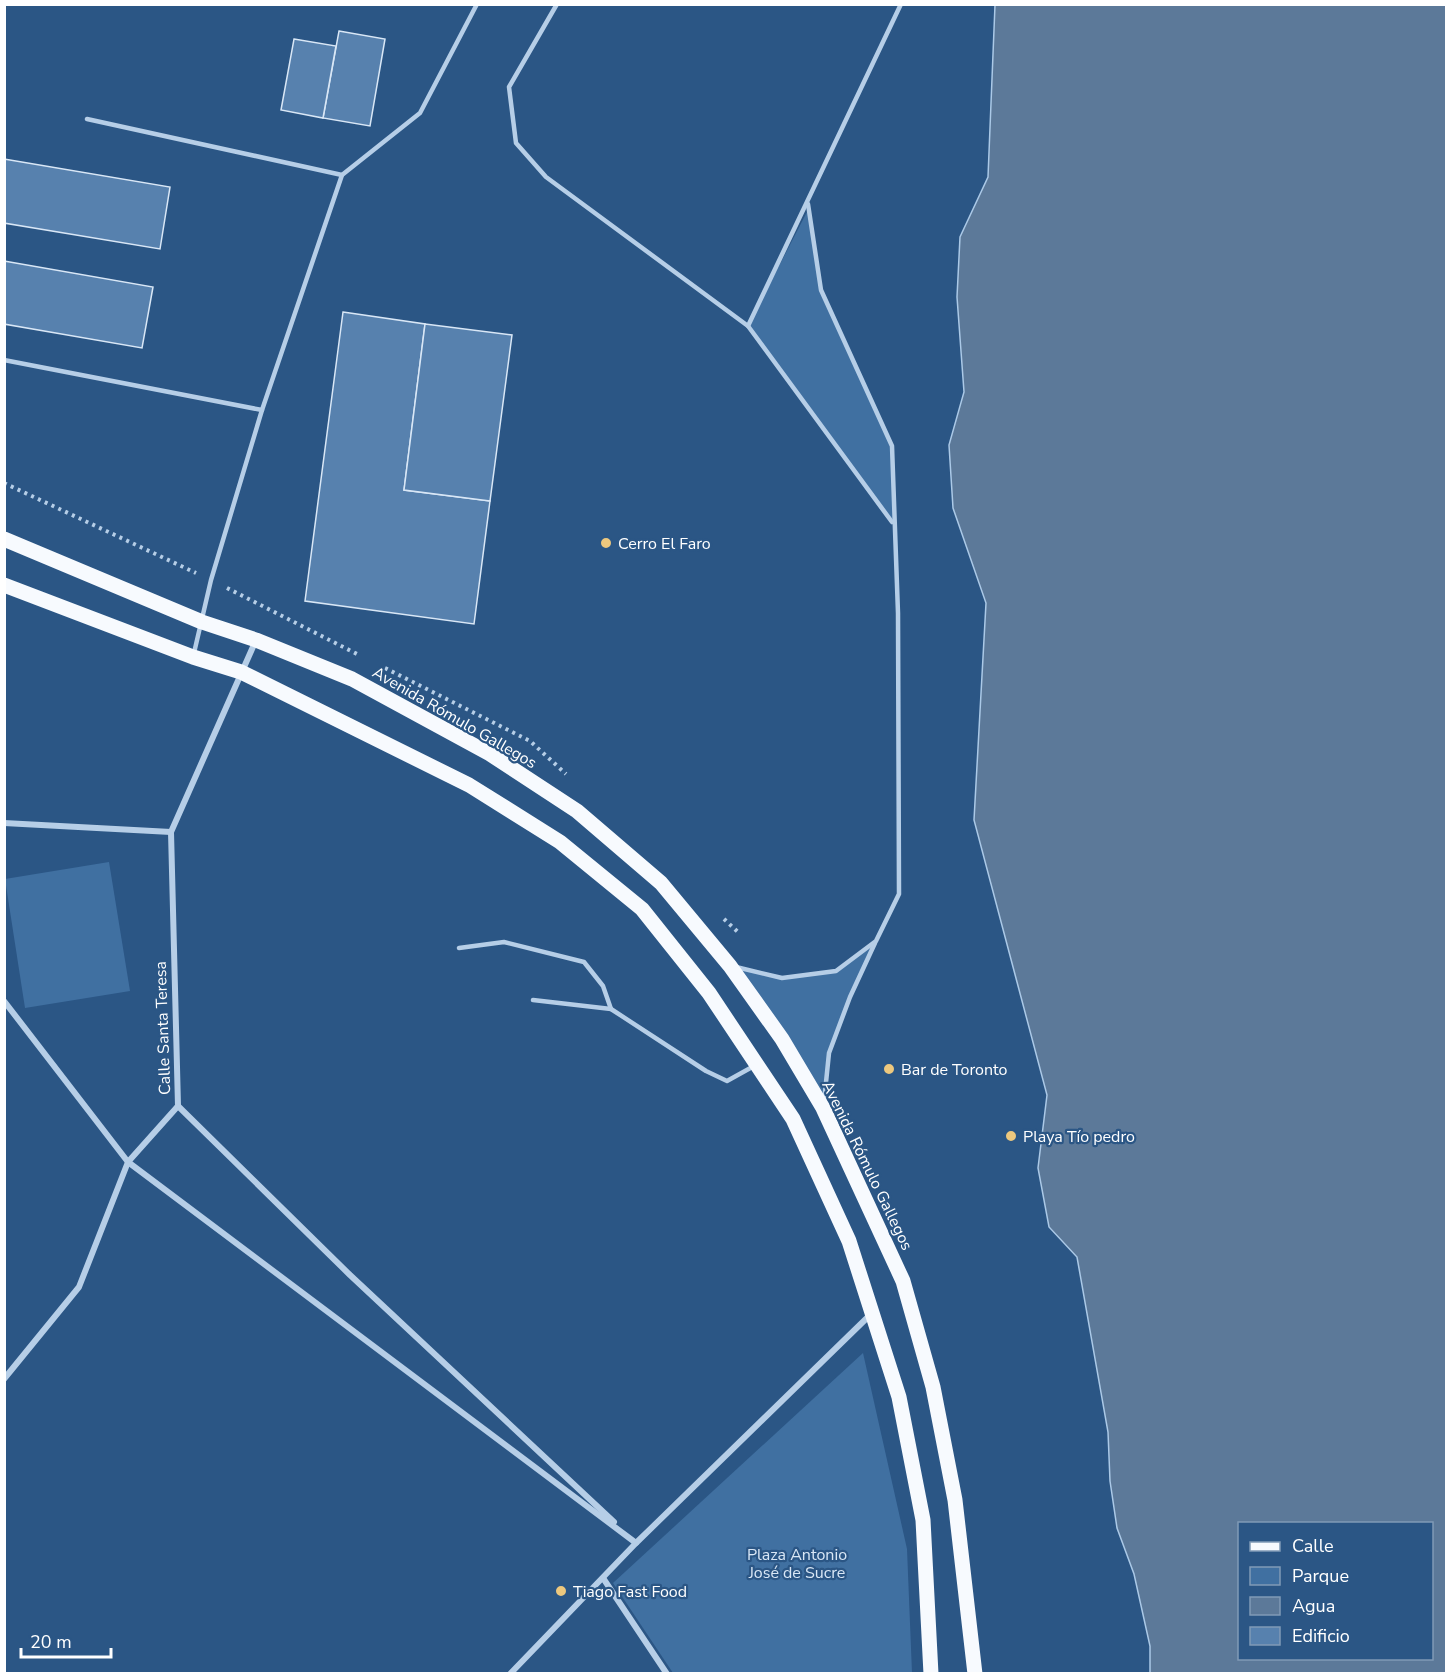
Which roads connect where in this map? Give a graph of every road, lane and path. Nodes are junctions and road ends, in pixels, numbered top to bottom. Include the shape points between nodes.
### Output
1 (477, 4) edge
2 (557, 4) edge
3 (901, 4) edge
4 (87, 119) dead end
5 (342, 175) junction
6 (808, 204) junction
7 (748, 326) junction
8 (4, 360) edge
9 (262, 410) junction
10 (893, 523) junction
11 (4, 539) edge
12 (4, 585) edge
13 (202, 622) junction
14 (256, 640) junction
15 (193, 657) junction
16 (241, 672) junction
17 (4, 823) edge
18 (171, 832) junction
19 (876, 941) junction
20 (459, 948) dead end
21 (730, 966) junction
22 (533, 1000) dead end
23 (4, 1001) edge
24 (611, 1009) junction
25 (757, 1065) junction
26 (178, 1106) junction
27 (823, 1108) junction
28 (128, 1162) junction
29 (872, 1312) junction
30 (4, 1379) edge
31 (636, 1543) junction
32 (603, 1578) junction
33 (510, 1674) edge
34 (667, 1674) edge
35 (931, 1674) edge
36 (975, 1674) edge

1 - 5 lane via 420,113
2 - 7 lane via 508,87 516,142 546,177
3 - 6 lane
4 - 5 lane
5 - 9 lane
6 - 7 lane
6 - 10 lane via 821,290 892,446
7 - 10 lane
8 - 9 lane
9 - 13 lane
10 - 19 lane via 898,613 899,894
11 - 13 main road, Avenida Rómulo Gallegos
12 - 15 main road
13 - 14 main road, Avenida Rómulo Gallegos
13 - 15 lane
14 - 16 street, Calle Santa Teresa
14 - 21 main road, Avenida Rómulo Gallegos via 352,679 490,754 577,811 661,883
15 - 16 main road
16 - 18 street, Calle Santa Teresa
16 - 25 main road via 469,785 560,842 642,909 709,993
17 - 18 street
18 - 26 street, Calle Santa Teresa
19 - 21 lane via 836,971 782,978
19 - 27 lane via 829,1053
20 - 24 lane via 504,942 584,962 603,986
21 - 27 main road, Avenida Rómulo Gallegos via 782,1039
22 - 24 lane
23 - 28 street
24 - 25 lane via 727,1081
25 - 29 main road via 794,1119 849,1241
26 - 28 street, Calle Santa Teresa
26 - 31 street via 350,1275
27 - 36 main road, Avenida Rómulo Gallegos via 903,1281 933,1387 955,1500
28 - 30 street, Calle Santa Teresa via 79,1287
28 - 31 street
29 - 31 street
29 - 35 main road via 899,1397 923,1520
31 - 32 street
32 - 33 street
32 - 34 street

